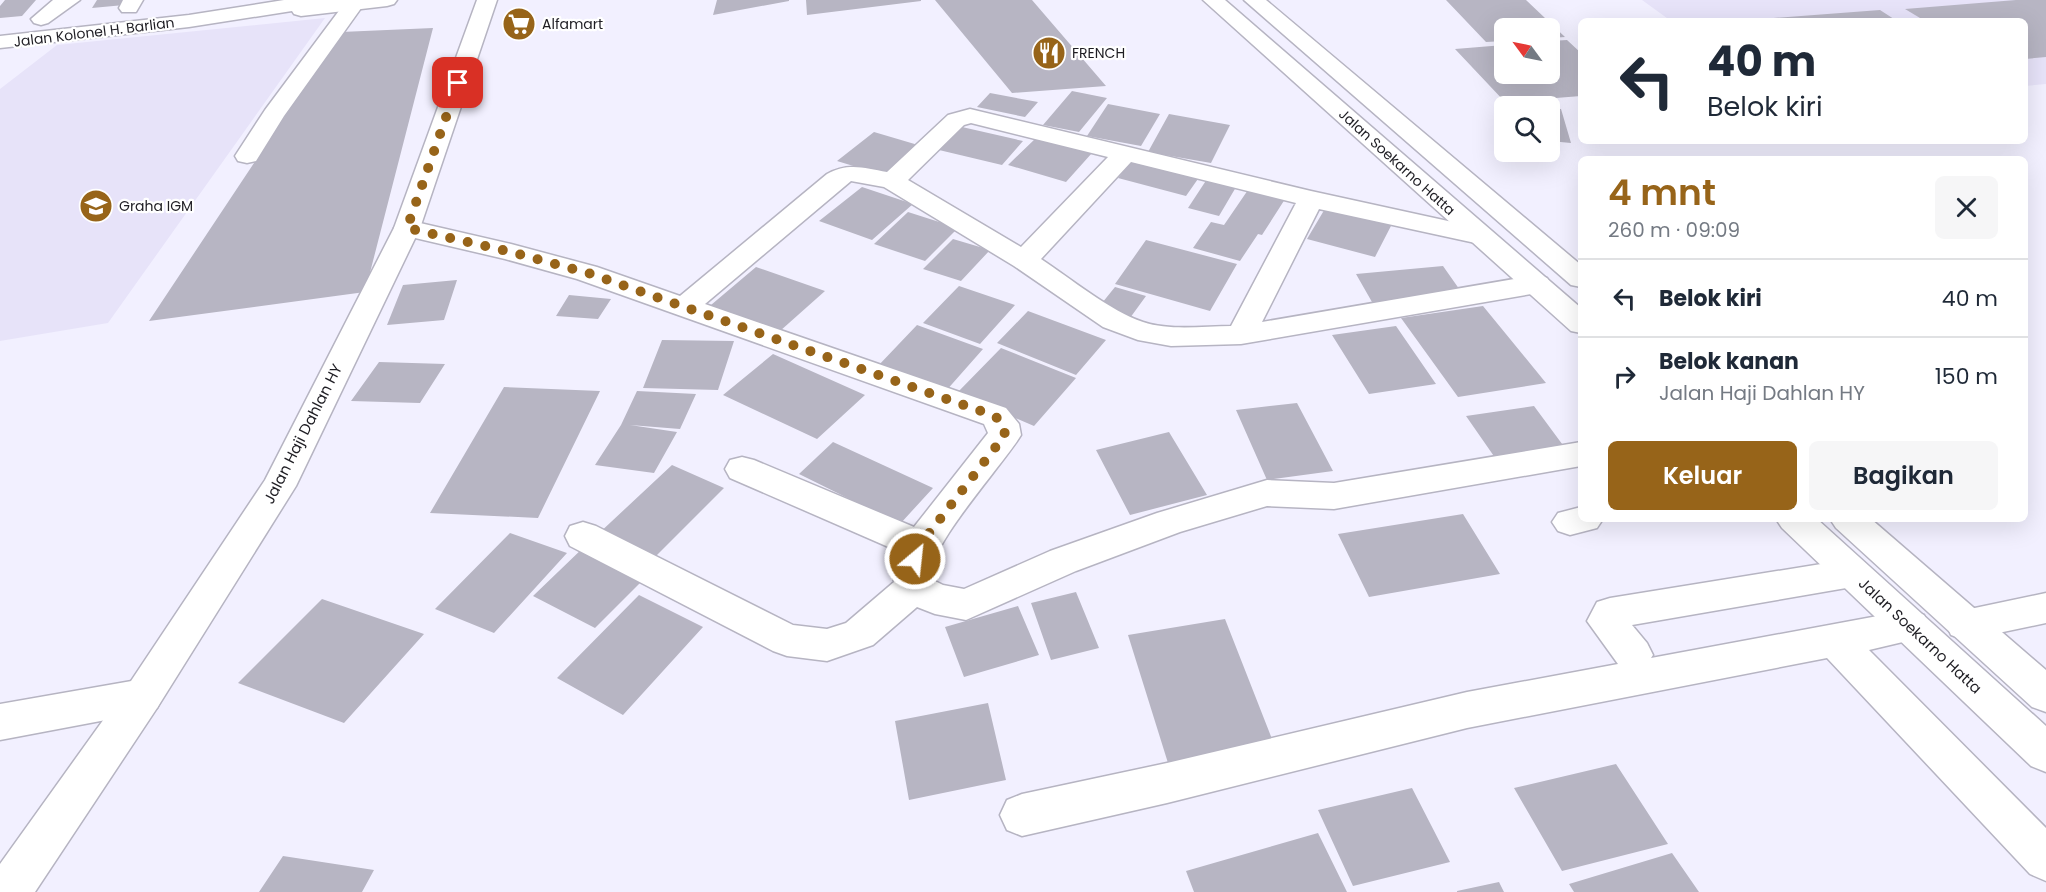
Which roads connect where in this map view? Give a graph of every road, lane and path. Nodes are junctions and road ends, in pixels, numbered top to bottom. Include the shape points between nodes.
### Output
1 (70, 0) edge
2 (323, 0) edge
3 (387, 0) edge
4 (488, 0) edge
5 (1213, 0) edge
6 (1254, 0) edge
7 (138, 4) edge
8 (354, 4) junction
9 (41, 20) junction
10 (193, 20) junction
11 (0, 24) edge
12 (0, 42) edge
13 (1125, 154) junction
14 (247, 156) dead end
15 (892, 181) junction
16 (1311, 199) junction
17 (407, 228) junction
18 (1480, 236) junction
19 (1024, 260) junction
20 (1578, 276) edge
21 (1537, 284) junction
22 (686, 306) junction
23 (1578, 321) edge
24 (1241, 335) junction
25 (1578, 455) edge
26 (742, 469) dead end
27 (1797, 522) edge
28 (1851, 522) edge
29 (583, 536) dead end
30 (920, 545) junction
31 (1852, 573) junction
32 (914, 587) junction
33 (2046, 608) edge
34 (1965, 624) junction
35 (1910, 626) junction
36 (1836, 640) junction
37 (1633, 655) dead end
38 (2046, 695) edge
39 (143, 696) junction
40 (0, 722) edge
41 (2046, 753) edge
42 (1022, 815) dead end
43 (2046, 859) edge
44 (8, 892) edge

1 - 9 main road
2 - 10 main road
3 - 8 main road
4 - 17 main road, Jalan Haji Dahlan HY
5 - 18 main road, Jalan Soekarno Hatta
6 - 20 main road, Jalan Soekarno Hatta
7 - 9 main road, Jalan Kolonel H. Barlian
8 - 10 main road
8 - 14 main road
9 - 11 main road, Jalan Kolonel H. Barlian
10 - 12 main road, Jalan Kolonel H. Barlian
13 - 15 main road via 970,116 956,120
13 - 16 main road
13 - 19 main road
15 - 19 main road
15 - 22 main road via 854,173 836,179
16 - 18 main road
16 - 24 main road
17 - 22 main road via 588,273
17 - 39 main road, Jalan Haji Dahlan HY via 279,486
18 - 21 main road, Jalan Soekarno Hatta
19 - 24 main road via 1113,320 1138,331 1171,336
21 - 23 main road, Jalan Soekarno Hatta
21 - 24 main road
22 - 30 main road via 995,416 1003,424 1005,435
25 - 32 main road via 1334,496 1266,493 1169,522 1063,561 966,605 935,599
26 - 30 main road
27 - 31 main road, Jalan Soekarno Hatta
28 - 34 main road
29 - 32 main road via 787,640 827,645 859,634
30 - 32 main road via 911,573
31 - 35 main road, Jalan Soekarno Hatta
31 - 37 main road via 1610,613 1606,621
33 - 34 main road
34 - 38 main road
35 - 36 main road
35 - 41 main road, Jalan Soekarno Hatta
36 - 42 main road via 1467,710
36 - 43 main road
39 - 40 main road
39 - 44 main road, Jalan Haji Dahlan HY

